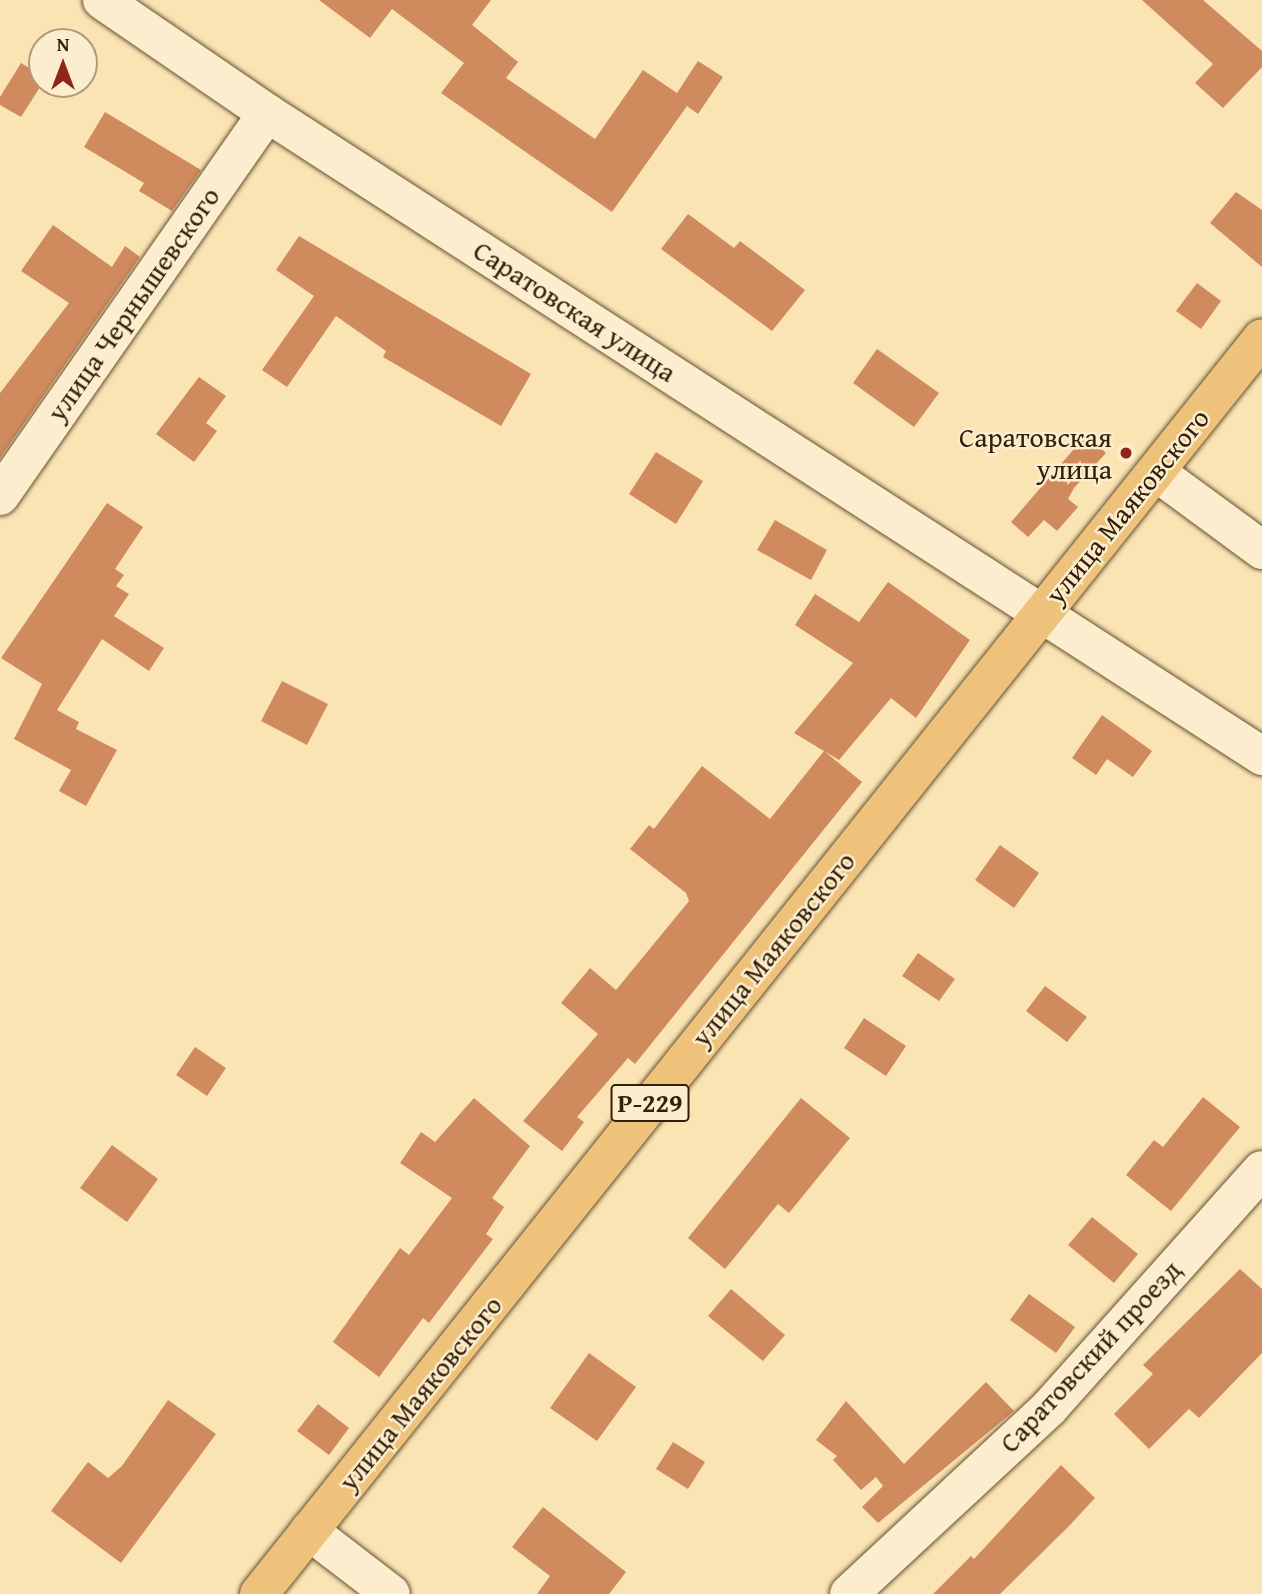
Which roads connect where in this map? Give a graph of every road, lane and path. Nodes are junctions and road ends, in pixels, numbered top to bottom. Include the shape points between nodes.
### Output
1 (102, 0) edge
2 (267, 113) junction
3 (1262, 338) edge
4 (1156, 472) junction
5 (0, 496) edge
6 (1262, 550) edge
7 (1042, 613) junction
8 (1262, 756) edge
9 (1262, 1170) edge
10 (309, 1531) junction
11 (259, 1594) edge
12 (391, 1594) edge
13 (849, 1594) edge

1 - 2 street, Саратовская улица
2 - 5 street, улица Чернышевского
2 - 7 street, Саратовская улица
3 - 4 main road, улица Маяковского / Р-229
4 - 6 street
4 - 7 main road, улица Маяковского / Р-229
7 - 8 street, Саратовская улица
7 - 10 main road, улица Маяковского / Р-229
9 - 13 street, Саратовский проезд via 1049,1408
10 - 11 main road, улица Маяковского / Р-229
10 - 12 street

